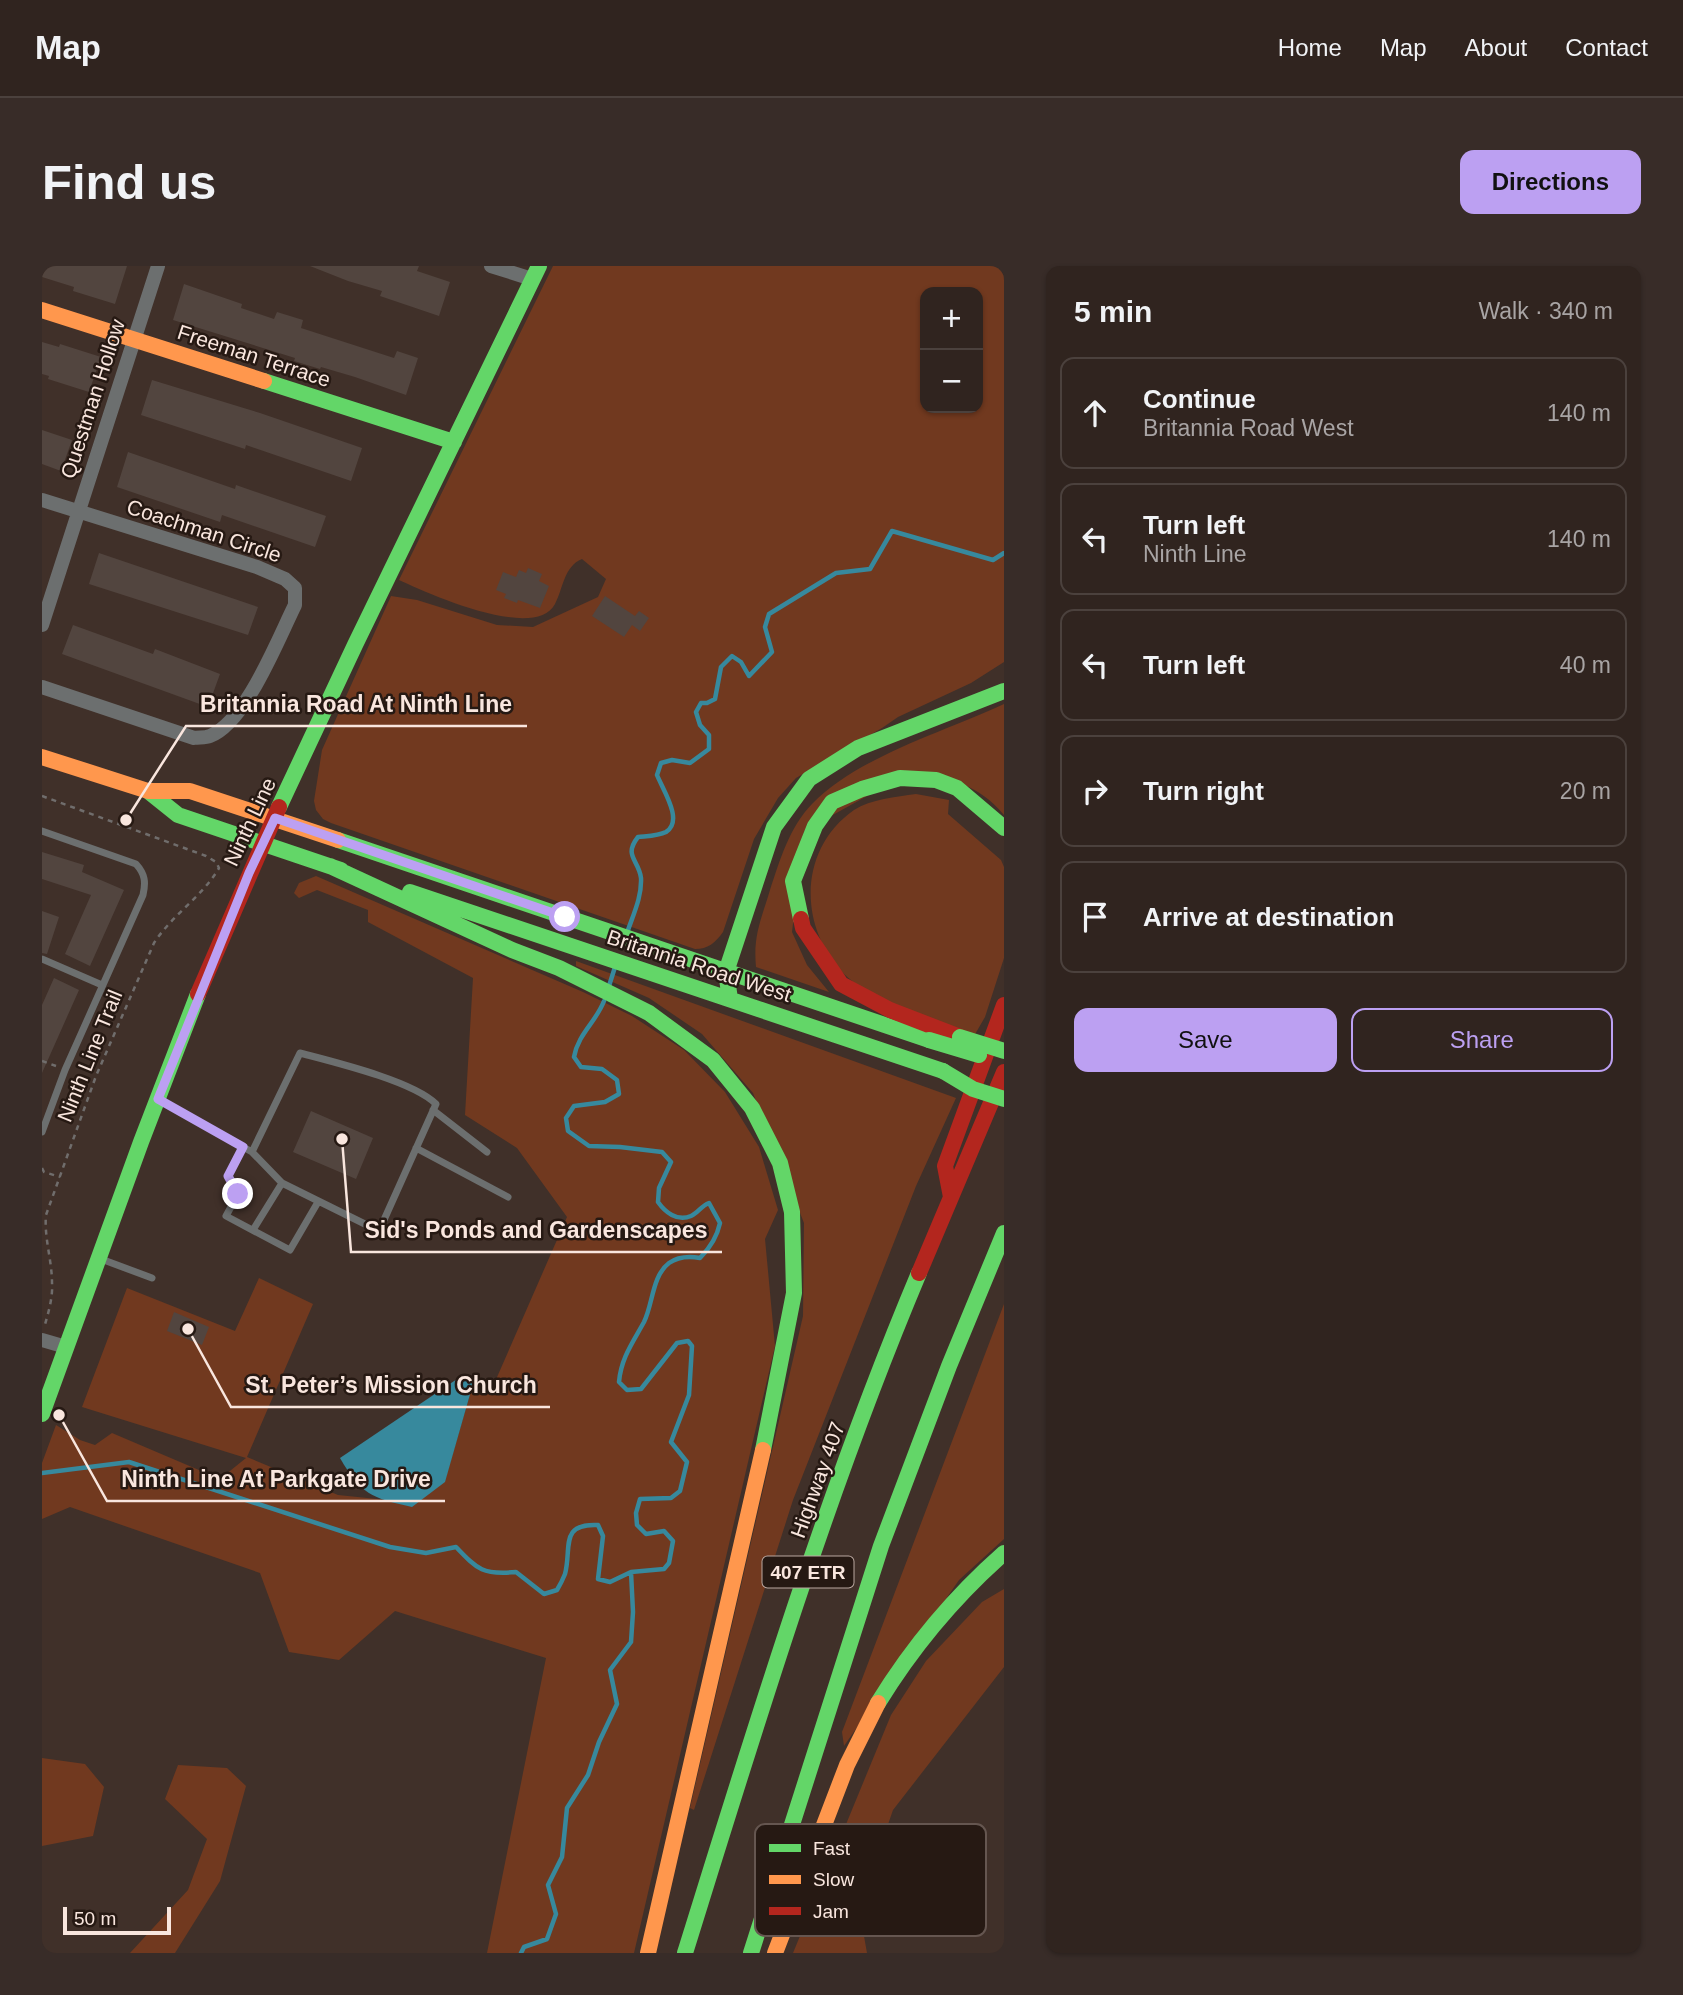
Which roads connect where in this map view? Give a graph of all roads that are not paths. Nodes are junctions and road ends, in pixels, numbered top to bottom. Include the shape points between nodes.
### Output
1 (158, 266) edge
2 (491, 266) edge
3 (535, 273) edge
4 (42, 310) edge
5 (134, 340) junction
6 (454, 442) junction
7 (42, 500) edge
8 (79, 512) junction
9 (42, 625) edge
10 (42, 687) edge
11 (1004, 691) edge
12 (42, 757) edge
13 (148, 791) junction
14 (275, 818) junction
15 (1004, 828) edge
16 (42, 831) edge
17 (264, 843) junction
18 (330, 866) junction
19 (42, 958) edge
20 (726, 972) junction
21 (102, 985) junction
22 (730, 999) junction
23 (1004, 1005) edge
24 (1004, 1051) edge
25 (1004, 1062) edge
26 (943, 1071) junction
27 (1004, 1072) edge
28 (1004, 1090) edge
29 (158, 1099) junction
30 (1004, 1099) edge
31 (433, 1110) junction
32 (42, 1132) edge
33 (243, 1147) junction
34 (416, 1148) junction
35 (252, 1152) junction
36 (487, 1152) dead end
37 (282, 1183) junction
38 (508, 1196) dead end
39 (951, 1197) junction
40 (318, 1202) junction
41 (253, 1230) junction
42 (1004, 1233) edge
43 (98, 1258) junction
44 (152, 1278) dead end
45 (42, 1340) edge
46 (66, 1347) junction
47 (42, 1414) edge
48 (1004, 1553) edge
49 (792, 1824) edge
50 (825, 1824) edge
51 (756, 1936) edge
52 (782, 1936) edge
53 (648, 1953) edge
54 (685, 1953) edge
55 (751, 1953) edge
56 (775, 1953) edge

1 - 5 street, Questman Hollow
2 - 3 street
3 - 6 main road, Ninth Line
4 - 5 main road, Freeman Terrace
5 - 6 main road, Freeman Terrace
5 - 8 street, Questman Hollow
6 - 14 main road, Ninth Line
7 - 8 street, Coachman Circle
8 - 9 street, Questman Hollow
8 - 10 street, Coachman Circle via 285,579 295,588 295,605 250,699 209,736 194,738
11 - 20 main road via 858,748 809,779 774,827
12 - 13 main road, Britannia Road West
13 - 14 main road, Britannia Road West via 190,791
13 - 17 main road, Britannia Road West via 178,815
14 - 17 main road, Ninth Line
14 - 20 main road, Britannia Road West
15 - 24 main road, bridge via 957,788 936,780 900,778 832,802 815,826 793,881 803,928 841,984 891,1010
16 - 21 lane via 125,858 144,872 143,895
17 - 18 main road, Britannia Road West
17 - 29 main road, Ninth Line
18 - 22 main road, Britannia Road West
18 - 53 main road via 649,1013 713,1060 752,1108 780,1163 792,1212 794,1293 759,1472
19 - 21 lane
20 - 22 main road
20 - 25 main road, Britannia Road West, bridge
21 - 32 lane
22 - 26 main road, Britannia Road West
23 - 39 main road via 945,1166
26 - 28 main road, Britannia Road West, bridge
26 - 30 main road, bridge via 973,1089
27 - 39 main road, Highway 407 / 407 ETR
29 - 33 lane
29 - 43 main road, Ninth Line
31 - 34 lane
31 - 35 lane via 436,1104 428,1095 300,1053
31 - 36 lane
33 - 35 lane
33 - 41 lane via 228,1176 238,1194 226,1216
34 - 38 lane
34 - 40 lane via 379,1231
35 - 37 lane
37 - 40 lane
37 - 41 lane
39 - 54 main road, Highway 407 / 407 ETR via 896,1328 832,1502 761,1708
40 - 41 lane via 290,1251
42 - 49 main road, 407 ETR via 881,1546
43 - 44 lane
43 - 46 main road, Ninth Line
45 - 46 street
46 - 47 main road, Ninth Line
48 - 50 main road via 964,1590 911,1653 864,1728
51 - 55 main road, 407 ETR
52 - 56 main road

